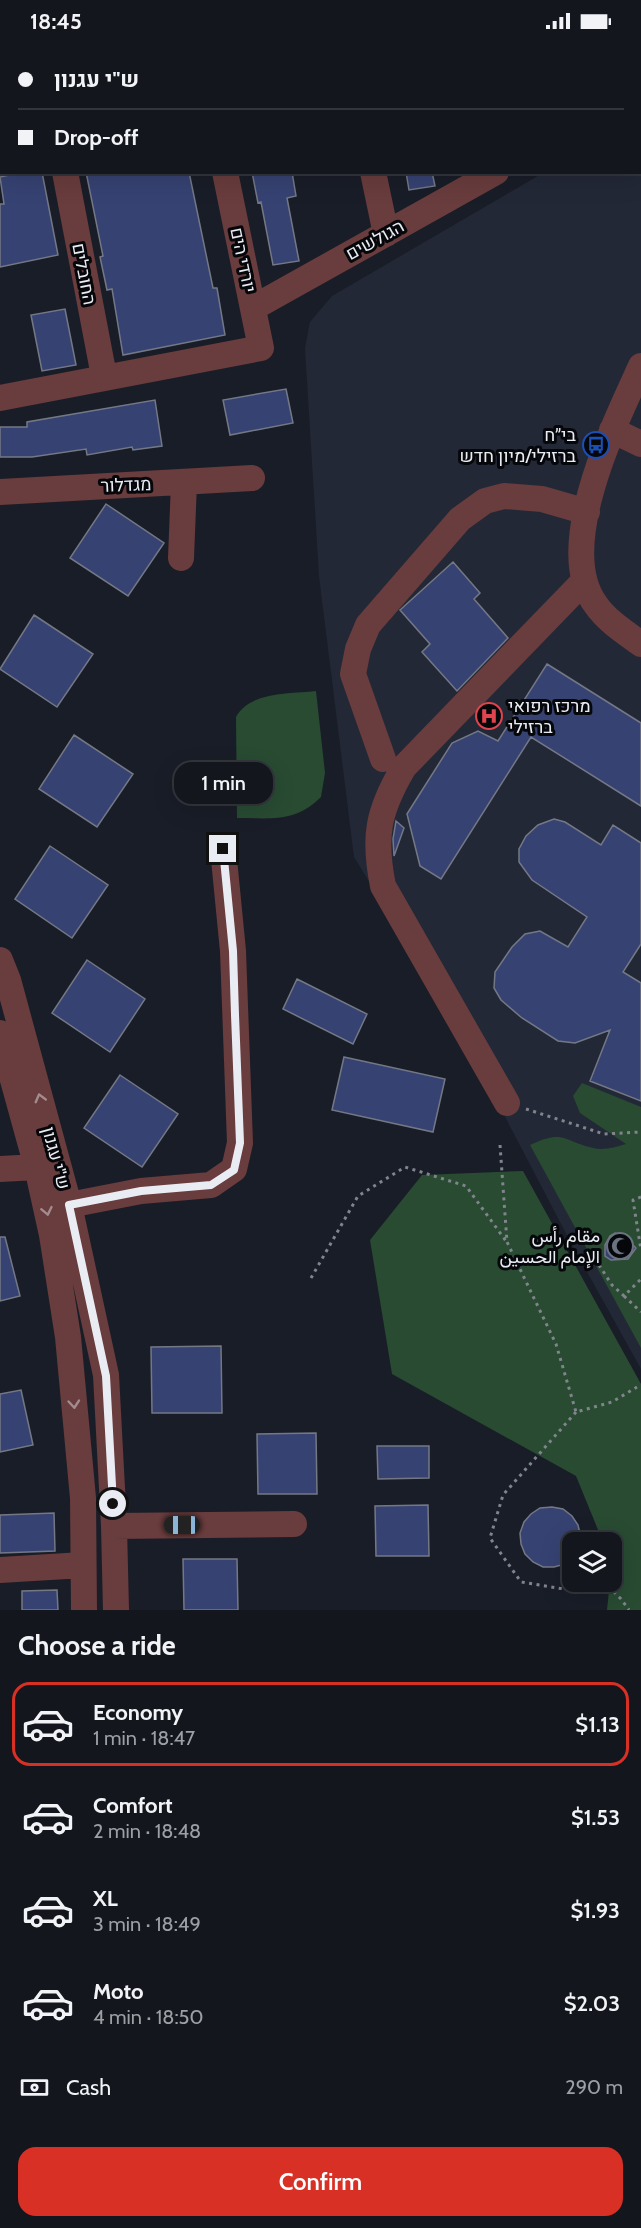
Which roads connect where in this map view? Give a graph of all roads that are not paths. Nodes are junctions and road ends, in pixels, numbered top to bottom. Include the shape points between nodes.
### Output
1 (65, 174) edge
2 (225, 174) edge
3 (374, 174) edge
4 (492, 174) edge
5 (386, 234) junction
6 (253, 308) junction
7 (641, 366) edge
8 (104, 376) junction
9 (0, 398) edge
10 (612, 430) junction
11 (641, 444) edge
12 (252, 478) dead end
13 (184, 483) junction
14 (0, 492) edge
15 (587, 512) junction
16 (182, 558) dead end
17 (584, 581) junction
18 (641, 644) edge
19 (383, 759) dead end
20 (223, 849) dead end
21 (0, 960) edge
22 (0, 1033) edge
23 (507, 1103) road end
24 (37, 1167) junction
25 (0, 1169) edge
26 (69, 1205) junction
27 (294, 1524) dead end
28 (114, 1526) junction
29 (83, 1565) junction
30 (0, 1570) edge
31 (84, 1610) edge
32 (116, 1610) edge

1 - 8 street, החובלים
2 - 6 street, יורדי הים
3 - 5 street
4 - 5 street, הגולשים
5 - 6 street, הגולשים
6 - 8 street, יורדי הים via 261,348
7 - 10 street
8 - 9 street
10 - 11 street
10 - 15 street via 592,483
12 - 13 street, מגדלור
13 - 14 street, מגדלור
13 - 16 street
15 - 17 street via 581,551
15 - 19 street via 542,499 504,496 485,501 460,519 368,625 353,674
17 - 18 street via 595,605
17 - 23 street via 404,767 391,789 378,830 377,855 383,886
20 - 26 street via 234,973 240,1143 234,1170 211,1185 141,1191
26 -> 21 street, ש"י עגנון
22 - 24 street, ש"י עגנון
24 - 25 street
24 -> 29 street, ש"י עגנון via 68,1337 83,1498
26 - 28 street, ש"י עגנון via 106,1376
27 - 28 street
28 - 32 street, ש"י עגנון
29 - 30 street
29 - 31 street, ש"י עגנון

